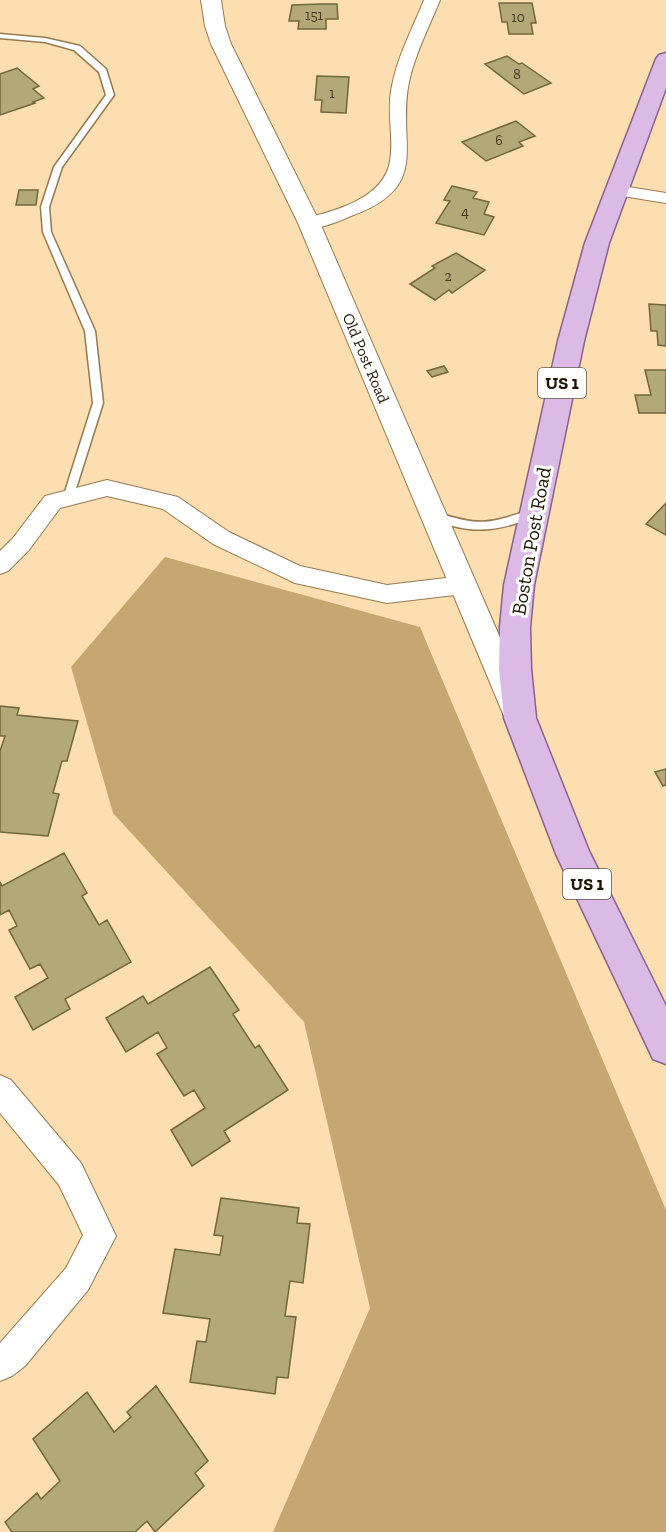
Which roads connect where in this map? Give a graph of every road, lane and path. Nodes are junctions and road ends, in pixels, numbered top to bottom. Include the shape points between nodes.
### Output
1 (212, 0) edge
2 (432, 0) edge
3 (0, 36) edge
4 (666, 59) edge
5 (616, 190) junction
6 (666, 198) edge
7 (309, 223) junction
8 (68, 498) junction
9 (534, 513) junction
10 (434, 516) junction
11 (0, 564) edge
12 (463, 585) junction
13 (520, 718) junction
14 (666, 1046) edge
15 (0, 1090) edge
16 (0, 1364) edge

1 - 7 street, Old Post Road via 221,44
2 - 7 street via 404,71 399,94 399,164 390,181 358,207
3 - 8 lane via 77,48 103,71 110,96 58,167 45,207 46,232 90,331 98,403
4 - 5 main road, Boston Post Road / US 1
5 - 6 street
5 - 9 main road, Boston Post Road / US 1 via 597,243 571,341
7 - 10 street, Old Post Road
8 - 11 street via 53,502
8 - 12 street via 107,488 170,503 221,538 296,574 387,594
9 - 10 lane via 495,528 455,525
9 - 13 main road, Boston Post Road / US 1 via 515,627
10 - 12 street, Old Post Road
12 - 13 street, Old Post Road
13 - 14 main road, Boston Post Road / US 1 via 573,854
15 - 16 street via 70,1174 100,1236 77,1279

